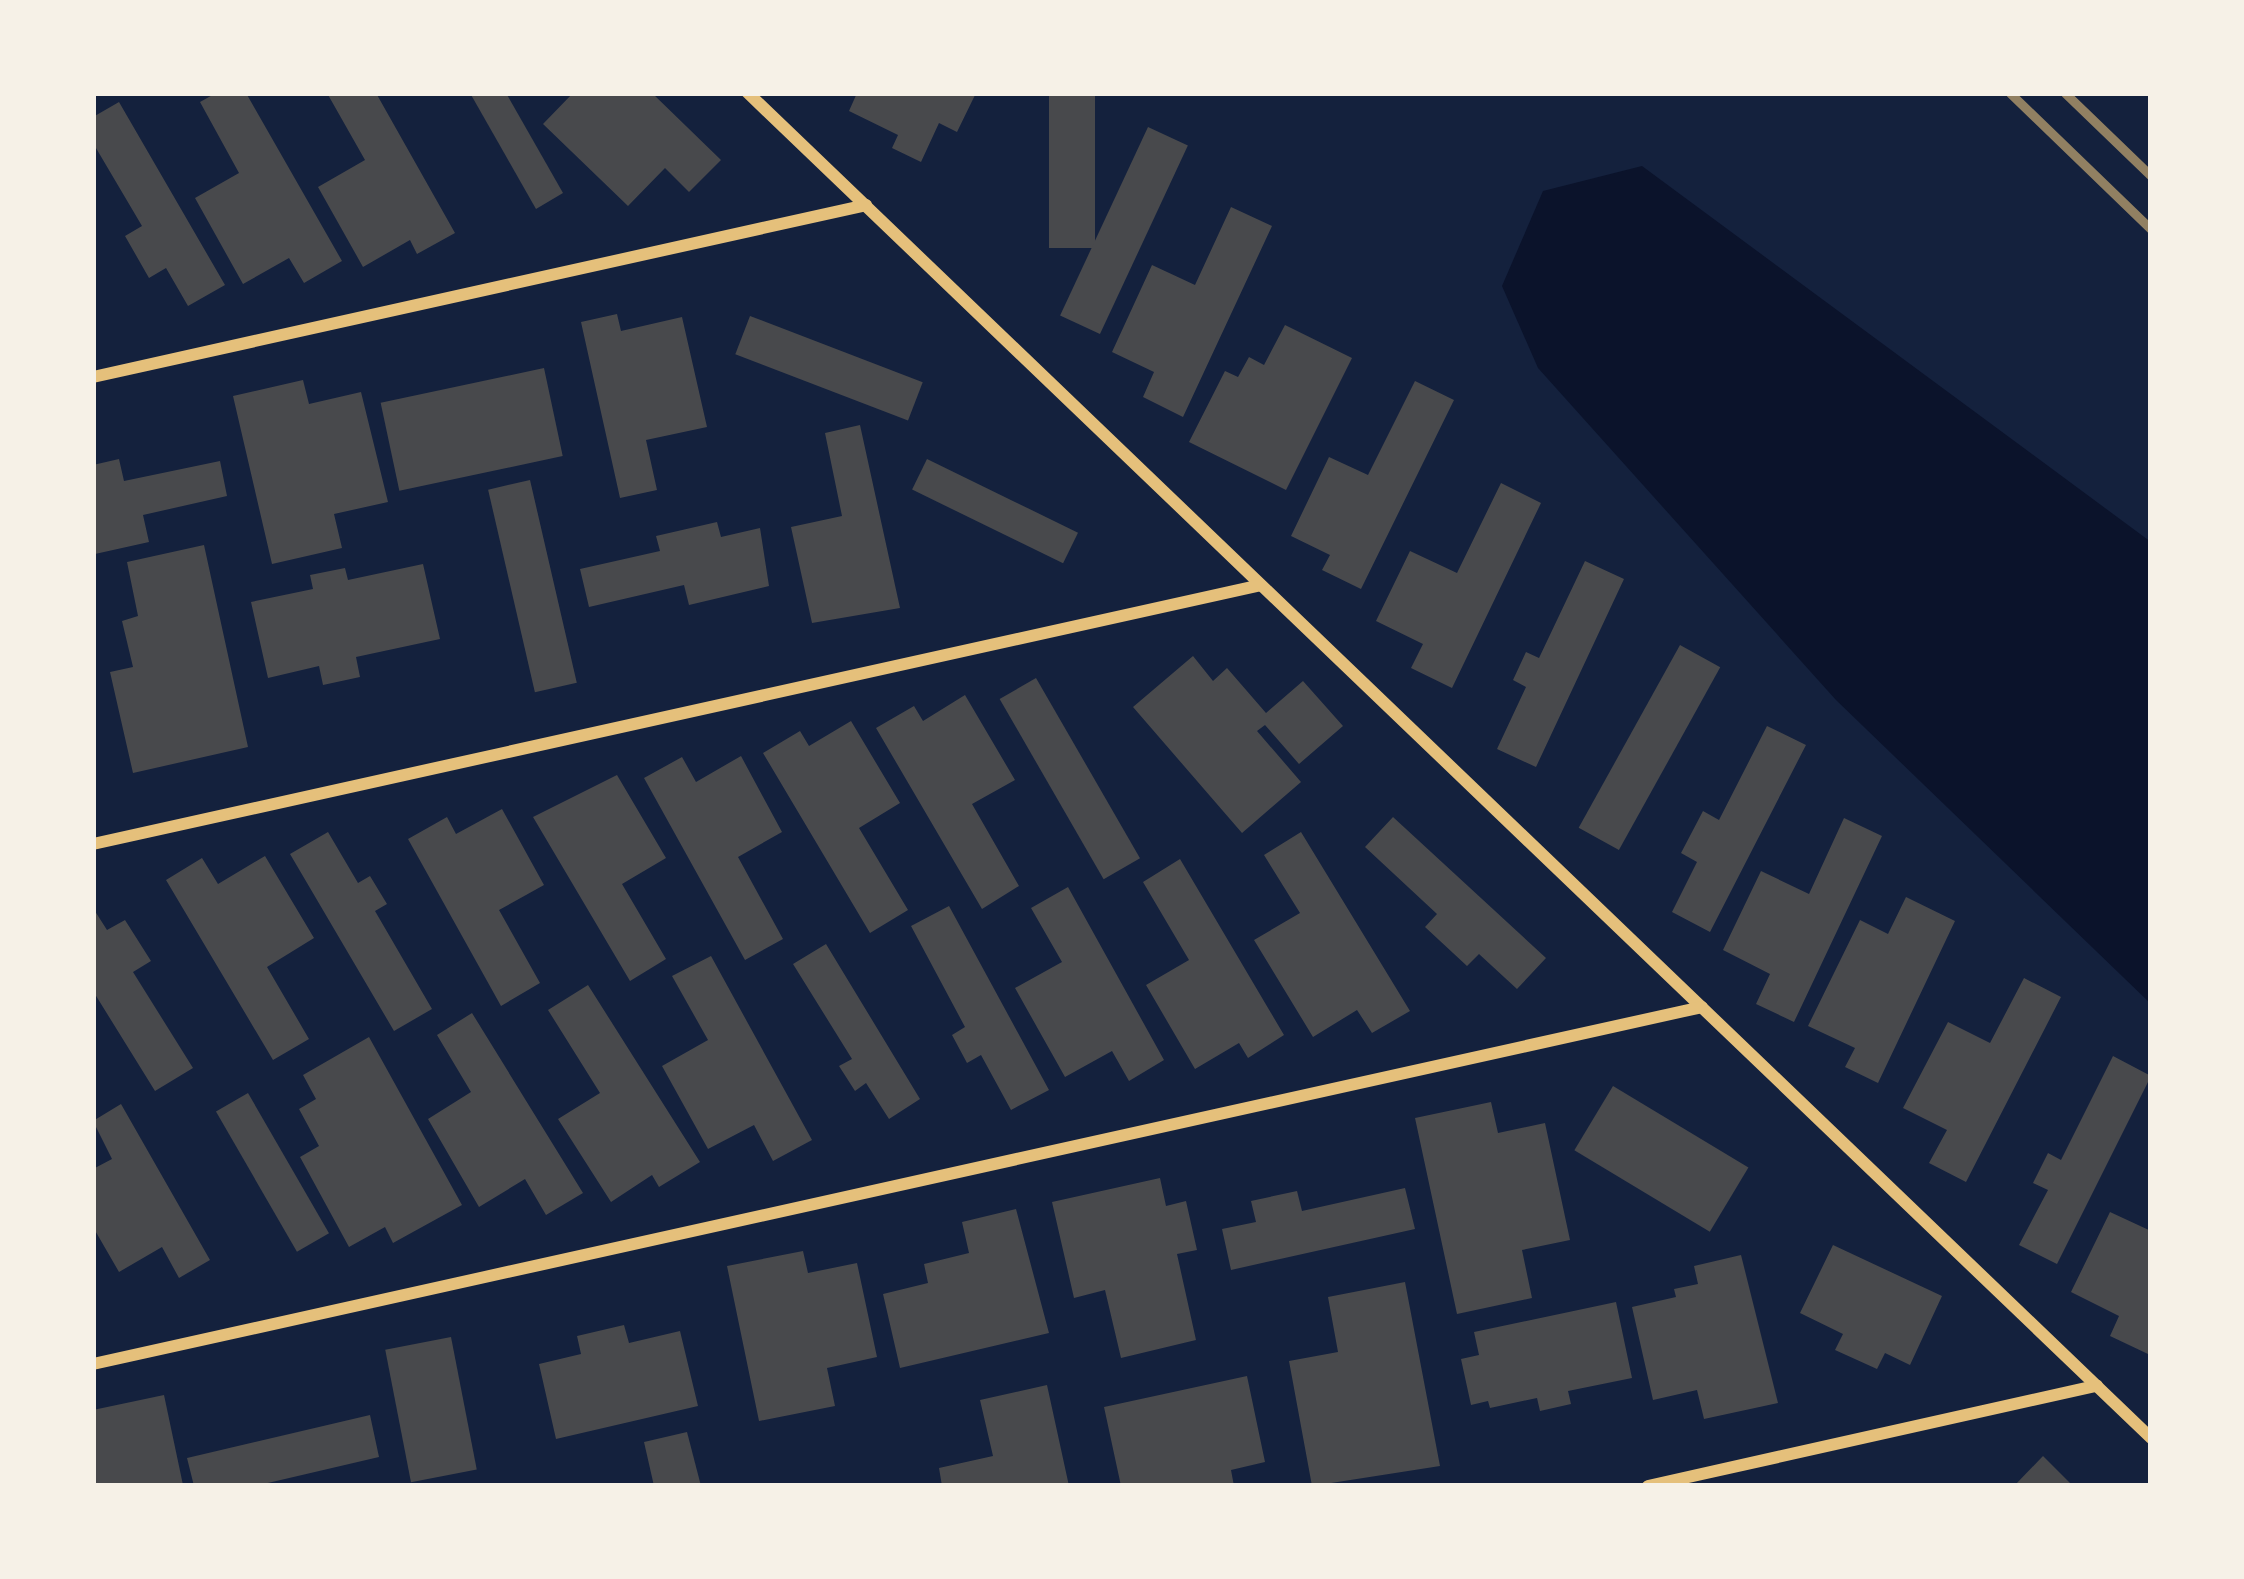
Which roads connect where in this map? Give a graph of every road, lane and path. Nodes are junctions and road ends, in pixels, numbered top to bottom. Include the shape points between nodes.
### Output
1 (748, 93) edge
2 (866, 206) junction
3 (93, 377) edge
4 (1261, 585) junction
5 (93, 844) edge
6 (1702, 1007) junction
7 (93, 1364) edge
8 (2097, 1386) junction
9 (2151, 1438) edge
10 (1648, 1486) edge

1 - 2 street
2 - 3 street
2 - 4 street
4 - 5 street
4 - 6 street
6 - 7 street
6 - 8 street
8 - 9 street
8 - 10 street

